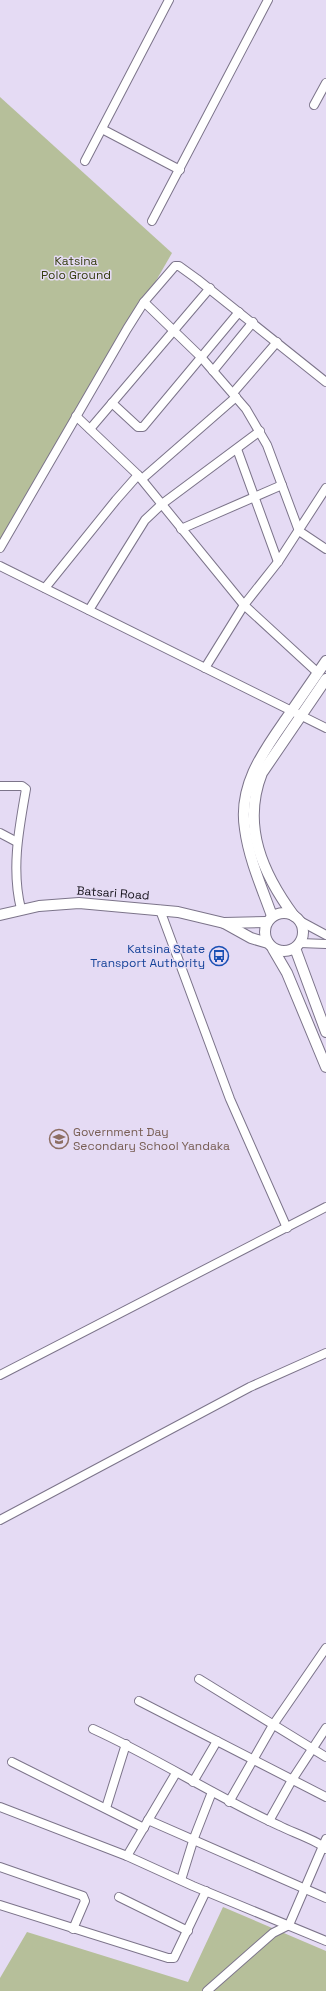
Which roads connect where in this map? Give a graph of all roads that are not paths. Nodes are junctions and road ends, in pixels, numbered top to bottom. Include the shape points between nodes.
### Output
1 (169, 0) edge
2 (268, 0) edge
3 (326, 83) edge
4 (314, 105) dead end
5 (102, 129) junction
6 (85, 161) dead end
7 (180, 170) junction
8 (152, 221) dead end
9 (210, 288) junction
10 (144, 302) junction
11 (239, 312) junction
12 (253, 322) junction
13 (174, 331) junction
14 (277, 342) junction
15 (200, 357) junction
16 (213, 371) junction
17 (326, 382) edge
18 (234, 395) junction
19 (112, 403) junction
20 (76, 416) junction
21 (90, 429) junction
22 (260, 431) junction
23 (237, 449) junction
24 (140, 477) junction
25 (282, 485) junction
26 (326, 488) edge
27 (254, 497) junction
28 (162, 504) junction
29 (181, 529) junction
30 (299, 531) junction
31 (0, 548) edge
32 (326, 548) edge
33 (278, 562) junction
34 (0, 566) edge
35 (45, 588) junction
36 (244, 605) junction
37 (89, 610) junction
38 (326, 661) edge
39 (205, 668) junction
40 (322, 676) edge
41 (296, 713) junction
42 (326, 728) edge
43 (0, 786) edge
44 (0, 833) edge
45 (17, 842) junction
46 (22, 909) junction
47 (160, 910) junction
48 (0, 915) edge
49 (270, 919) junction
50 (297, 919) junction
51 (224, 923) junction
52 (326, 935) edge
53 (326, 944) edge
54 (270, 946) junction
55 (297, 946) junction
56 (326, 1032) edge
57 (326, 1067) edge
58 (326, 1207) edge
59 (286, 1228) junction
60 (326, 1353) edge
61 (0, 1375) edge
62 (0, 1520) edge
63 (326, 1648) edge
64 (199, 1679) dead end
65 (139, 1701) dead end
66 (273, 1724) junction
67 (326, 1728) edge
68 (93, 1729) dead end
69 (217, 1741) junction
70 (126, 1744) junction
71 (312, 1749) junction
72 (326, 1757) edge
73 (252, 1759) junction
74 (12, 1762) dead end
75 (176, 1773) junction
76 (292, 1780) junction
77 (193, 1782) junction
78 (212, 1792) junction
79 (326, 1797) edge
80 (229, 1802) junction
81 (0, 1807) edge
82 (106, 1808) junction
83 (148, 1820) junction
84 (270, 1821) junction
85 (144, 1828) junction
86 (194, 1838) junction
87 (325, 1845) edge
88 (127, 1856) junction
89 (0, 1867) edge
90 (181, 1880) junction
91 (304, 1889) junction
92 (206, 1891) junction
93 (119, 1897) dead end
94 (326, 1898) edge
95 (0, 1905) edge
96 (289, 1925) junction
97 (74, 1929) junction
98 (188, 1930) junction
99 (326, 1941) edge
100 (207, 1991) edge

1 - 5 street
2 - 7 street
3 - 4 street
5 - 6 street
5 - 7 street
7 - 8 street
9 - 10 street via 177,265
9 - 11 street
9 - 13 street
10 - 13 street
10 - 20 street
11 - 12 street
11 - 15 street
12 - 14 street
12 - 16 street
13 - 15 street
13 - 19 street
14 - 17 street
14 - 18 street
15 - 16 street
15 - 19 street via 141,428
16 - 18 street
18 - 22 street
18 - 24 street
19 - 21 street
20 - 21 street
20 - 31 street
21 - 24 street
22 - 23 street
22 - 25 street
23 - 27 street
23 - 28 street
24 - 28 street
24 - 35 street via 116,500
25 - 27 street
25 - 30 street
26 - 30 street
27 - 29 street
27 - 33 street
28 - 29 street
28 - 37 street via 141,524
29 - 36 street
30 - 32 street
30 - 33 street
33 - 36 street
34 - 35 street
35 - 37 street
36 - 39 street
36 - 40 street
37 - 39 street
38 - 40 main road
39 - 41 street
40 - 41 main road
41 - 42 street
41 - 49 main road via 254,767 249,780 244,812 248,846
41 - 50 main road via 262,773 252,813 253,829 270,880
43 - 45 street via 22,786 26,790
44 - 45 street
45 - 46 street via 17,891
46 - 47 main road, Batsari Road via 79,903
46 - 48 main road, Batsari Road
47 - 51 main road, Batsari Road
47 - 59 street via 230,1099
49 - 50 main road via 279,913 287,913
49 - 51 main road
49 - 54 main road via 264,929
50 - 52 street
50 - 55 main road via 303,928 303,936
51 - 54 main road
53 - 55 street
54 - 55 main road via 280,952
54 - 57 main road via 287,974
55 - 56 main road
58 - 59 street
59 - 61 street
60 - 62 street via 250,1387
63 - 66 street
64 - 66 street
65 - 69 street
66 - 71 street
66 - 73 street
67 - 71 street
68 - 70 street
69 - 73 street
69 - 77 street
70 - 75 street via 162,1762
70 - 82 street
71 - 72 street
71 - 76 street
73 - 76 street
73 - 80 street
74 - 82 street
75 - 77 street
75 - 83 street
76 - 79 street
76 - 84 street
77 - 78 street
78 - 80 street
78 - 86 street
80 - 84 street
81 - 88 street
82 - 85 street
83 - 85 street
83 - 86 street
84 - 87 street
85 - 88 street
86 - 90 street
86 - 91 street
87 - 91 street
88 - 90 street
89 - 97 street via 83,1896 85,1901
90 - 92 street
91 - 94 street
91 - 96 street
92 - 96 street
92 - 98 street
93 - 98 street
95 - 97 street
96 - 99 street
96 - 100 street via 273,1933
97 - 98 street via 168,1958 177,1955

